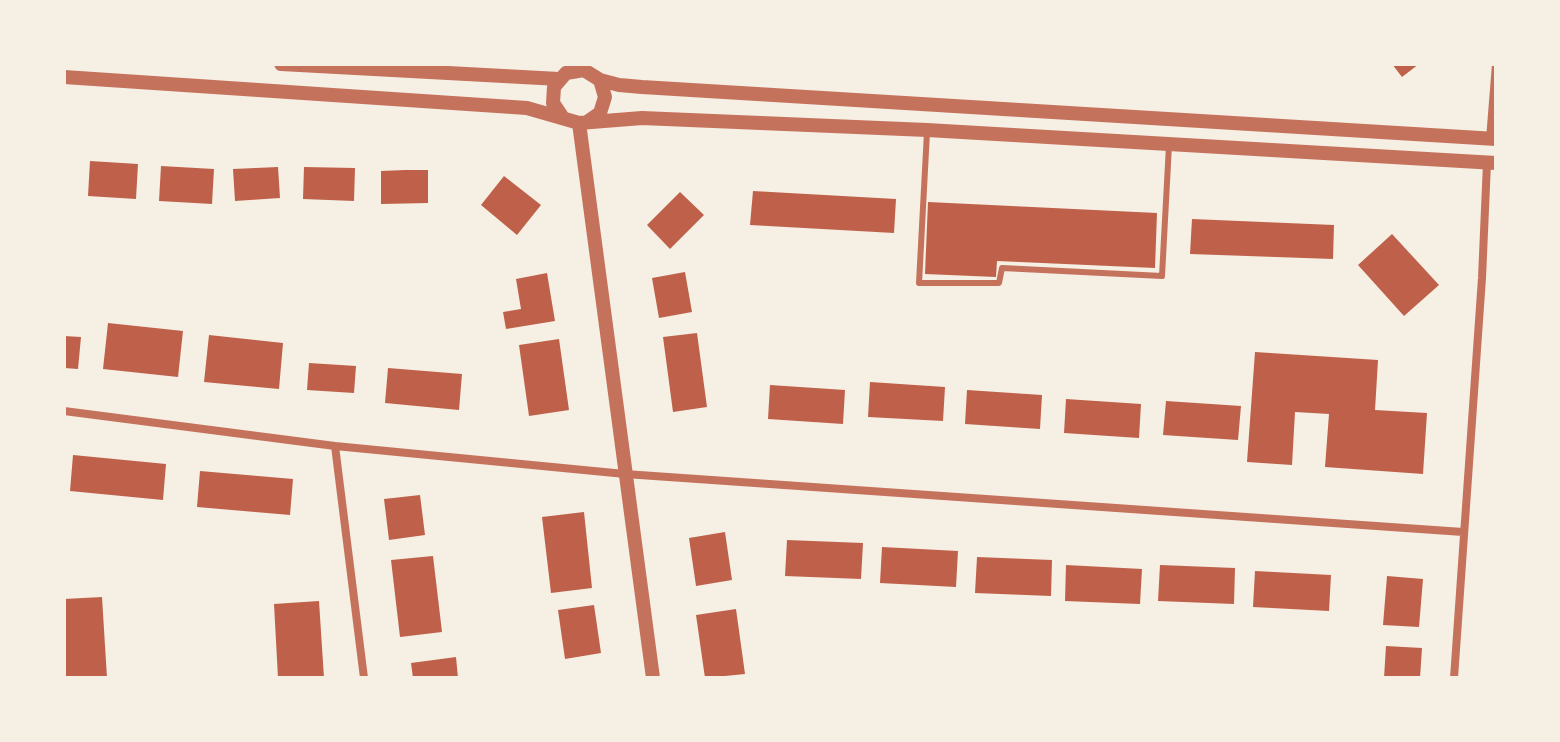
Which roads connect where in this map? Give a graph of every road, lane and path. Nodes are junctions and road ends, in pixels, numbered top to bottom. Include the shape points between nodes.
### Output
1 (281, 64) edge
2 (1496, 64) edge
3 (580, 67) edge
4 (64, 77) edge
5 (559, 79) junction
6 (600, 80) junction
7 (563, 118) junction
8 (583, 123) junction
9 (927, 130) junction
10 (1493, 139) edge
11 (1169, 145) junction
12 (1492, 163) edge
13 (64, 411) edge
14 (335, 446) junction
15 (625, 474) junction
16 (1463, 532) junction
17 (364, 678) edge
18 (653, 678) edge
19 (1454, 678) edge

1 - 5 street
2 - 10 street
3 - 5 street
3 - 6 street
4 - 7 street via 527,108
5 - 7 street via 553,103
6 - 8 street via 604,105 594,119
6 - 10 street via 642,87
7 - 8 street
8 - 9 street via 642,118
8 - 15 street
9 - 11 street
9 - 11 lane via 919,283 999,283 1002,268 1162,276
10 - 12 street
11 - 12 street
12 - 16 street
13 - 14 street
14 - 15 street
14 - 17 street
15 - 16 street
15 - 18 street
16 - 19 street

